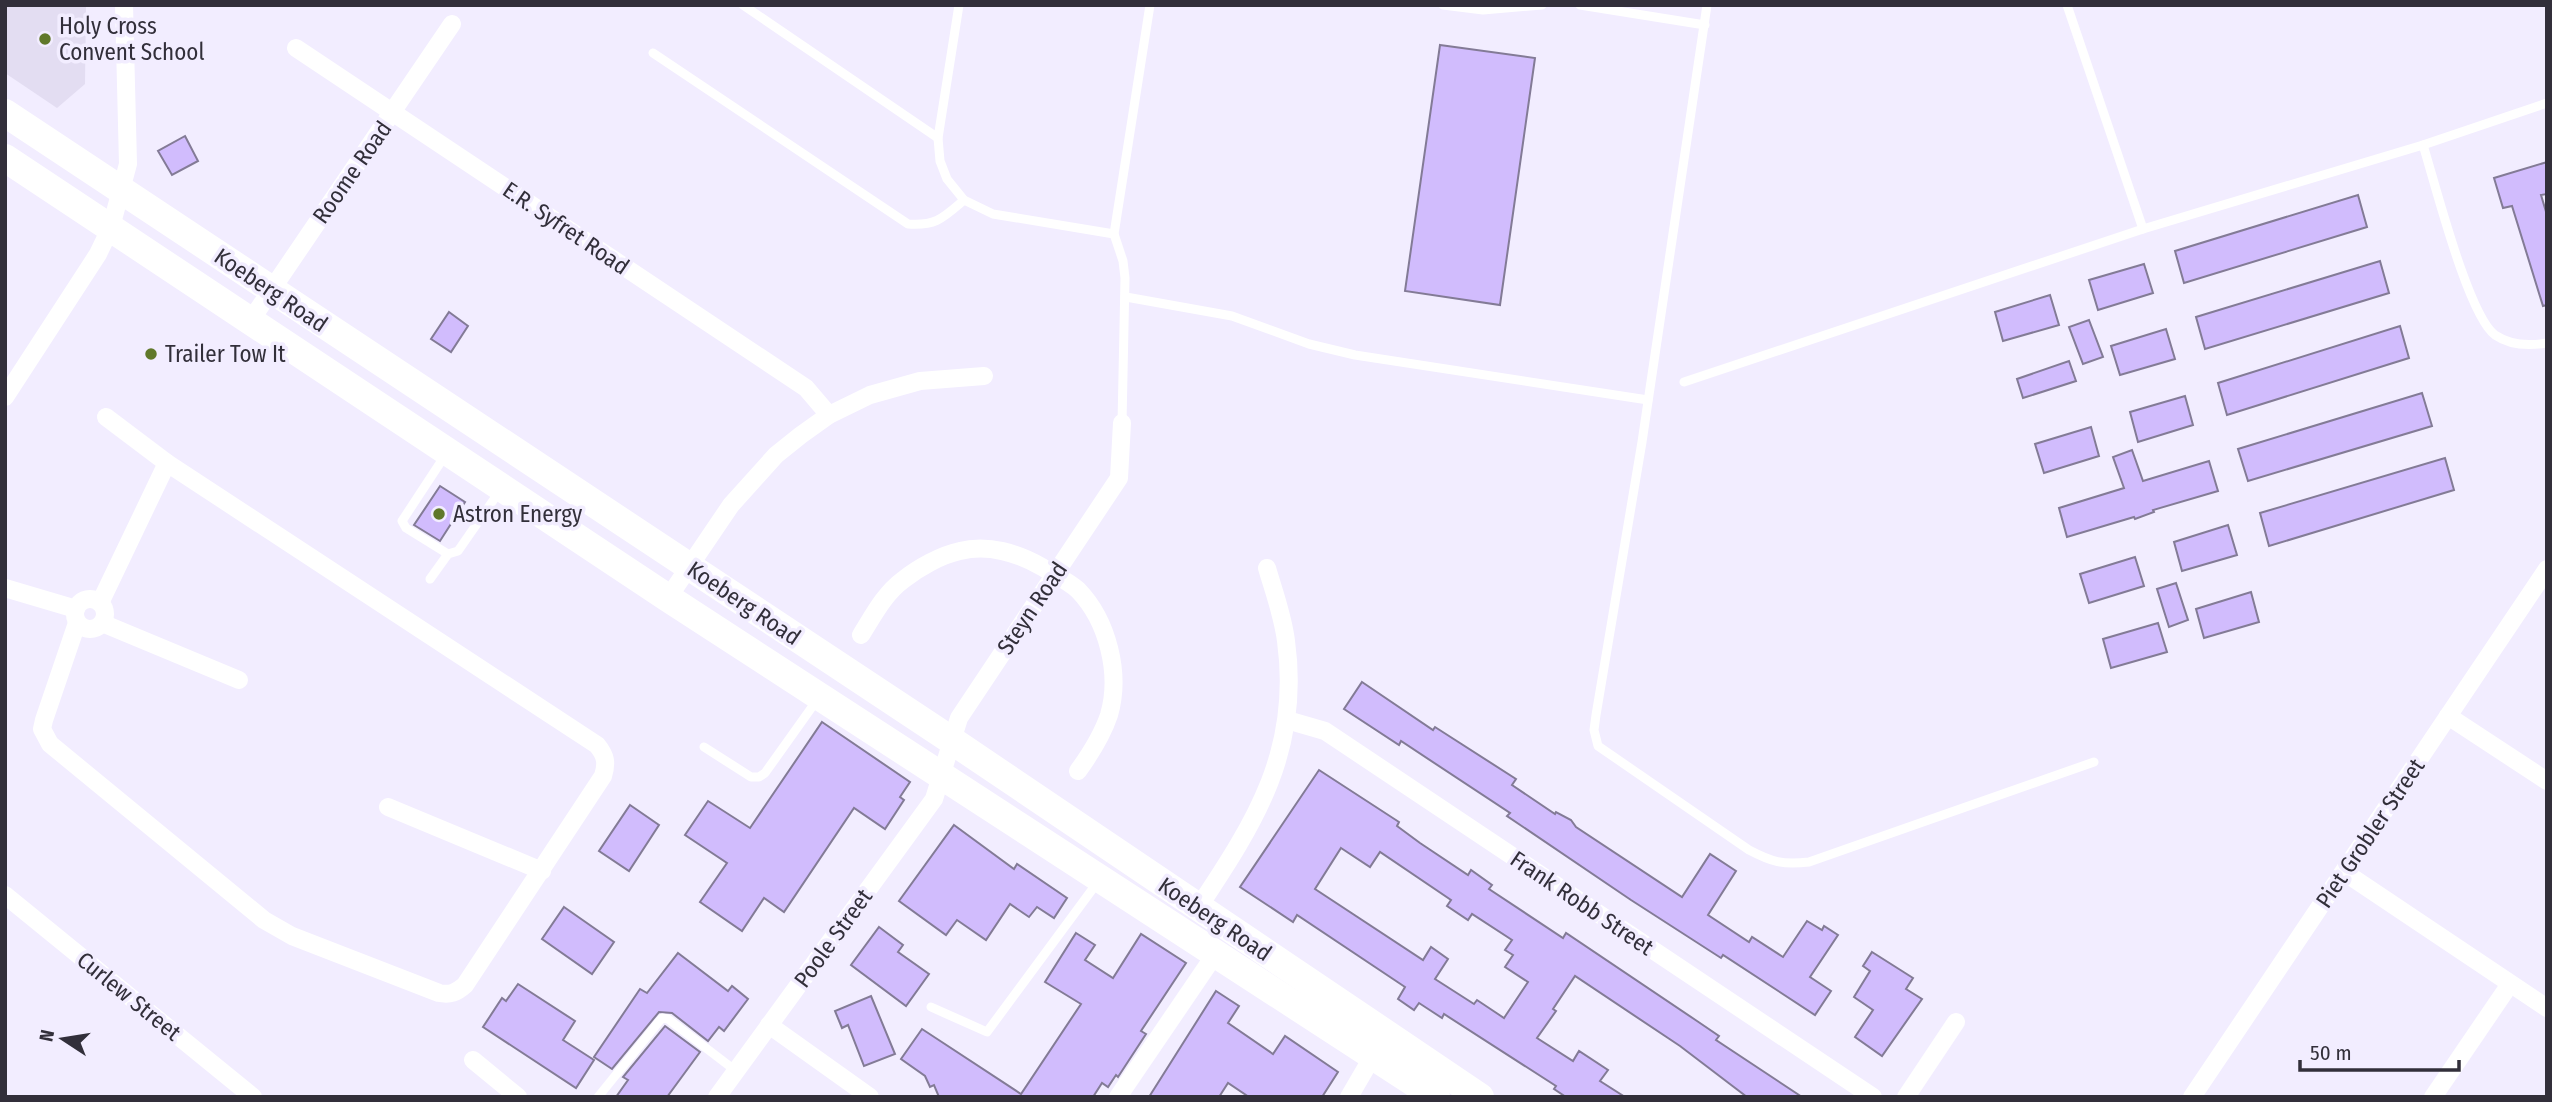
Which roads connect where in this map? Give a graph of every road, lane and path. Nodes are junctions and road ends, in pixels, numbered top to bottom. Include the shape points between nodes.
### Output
1 (124, 5) edge
2 (743, 5) edge
3 (959, 5) edge
4 (1150, 5) edge
5 (1443, 5) edge
6 (1542, 5) edge
7 (1580, 5) edge
8 (1707, 5) edge
9 (2067, 5) edge
10 (452, 24) dead end
11 (1705, 26) junction
12 (296, 48) dead end
13 (653, 53) dead end
14 (2547, 103) edge
15 (393, 112) junction
16 (5, 113) edge
17 (938, 138) junction
18 (2423, 145) junction
19 (5, 158) edge
20 (122, 191) junction
21 (964, 200) junction
22 (111, 227) junction
23 (2143, 229) junction
24 (1114, 233) junction
25 (271, 289) junction
26 (1126, 297) junction
27 (251, 320) junction
28 (2547, 343) edge
29 (984, 376) dead end
30 (1684, 382) dead end
31 (5, 397) edge
32 (1648, 400) junction
33 (829, 415) junction
34 (106, 418) dead end
35 (1122, 423) joint
36 (448, 451) junction
37 (167, 463) junction
38 (502, 487) junction
39 (448, 554) junction
40 (689, 566) junction
41 (1267, 568) dead end
42 (2547, 569) edge
43 (1055, 574) junction
44 (430, 579) dead end
45 (5, 589) edge
46 (668, 598) junction
47 (100, 603) junction
48 (76, 616) junction
49 (102, 623) junction
50 (861, 635) dead end
51 (239, 680) dead end
52 (820, 696) junction
53 (2448, 716) junction
54 (1287, 720) junction
55 (951, 740) junction
56 (704, 747) dead end
57 (2094, 762) dead end
58 (1078, 771) dead end
59 (941, 774) junction
60 (2547, 781) edge
61 (388, 807) dead end
62 (542, 871) junction
63 (2344, 872) junction
64 (1100, 878) junction
65 (5, 895) edge
66 (1198, 908) junction
67 (1216, 953) junction
68 (2510, 984) junction
69 (931, 1007) dead end
70 (2547, 1008) edge
71 (1956, 1022) dead end
72 (769, 1025) junction
73 (1380, 1045) junction
74 (473, 1060) dead end
75 (736, 1071) junction
76 (253, 1097) edge
77 (518, 1097) edge
78 (598, 1097) edge
79 (717, 1097) edge
80 (870, 1097) edge
81 (1118, 1097) edge
82 (1349, 1097) edge
83 (1436, 1097) edge
84 (1480, 1097) edge
85 (1873, 1097) edge
86 (1906, 1097) edge
87 (2192, 1097) edge
88 (2433, 1097) edge

1 - 20 street via 128,164
2 - 17 lane
3 - 17 lane
4 - 24 lane
5 - 6 lane via 1483,10
7 - 11 lane
8 - 11 lane
9 - 23 lane
10 - 15 street, Roome Road
11 - 32 lane
12 - 15 street, E.R. Syfret Road
13 - 21 lane via 908,224 928,225
14 - 18 lane
15 - 25 street, Roome Road
15 - 33 street, E.R. Syfret Road via 807,388
16 - 20 main road, Koeberg Road
17 - 21 lane via 947,178
18 - 23 lane
18 - 28 lane via 2472,299 2493,334 2511,344
19 - 22 main road, Koeberg Road
20 - 22 street
20 - 25 main road, Koeberg Road
21 - 24 lane via 993,214
22 - 27 main road, Koeberg Road
22 - 31 street
23 - 30 lane
24 - 26 lane via 1123,261
25 - 27 street, Roome Road
25 - 40 main road, Koeberg Road
26 - 32 lane via 1232,316 1355,355
26 - 35 lane
27 - 36 main road, Koeberg Road
29 - 33 street via 920,381 870,394
32 - 57 lane via 1594,730 1603,752 1749,850 1786,864 1809,862
33 - 40 street via 776,455 731,505
34 - 37 street
35 - 43 street, Steyn Road via 1119,478
36 - 38 main road, Koeberg Road
36 - 39 lane via 402,521
37 - 47 street
37 - 62 street via 597,745 607,765 603,776
38 - 39 lane via 458,551
38 - 46 main road, Koeberg Road
39 - 44 lane
40 - 46 street
40 - 55 main road, Koeberg Road
41 - 54 street via 1286,641
42 - 53 street, Piet Grobler Street
43 - 50 street via 1023,556 992,550 960,551 902,580
43 - 55 street, Steyn Road via 961,714
43 - 58 street via 1077,590 1097,617 1109,648 1114,680 1098,744
45 - 48 street
46 - 52 main road, Koeberg Road
47 - 48 street via 86,599
47 - 49 street via 105,616
48 - 49 street via 89,630
48 - 62 street via 44,720 45,737 264,920 292,936 449,994 465,985
49 - 51 street
52 - 56 lane via 760,777 751,777
52 - 59 main road, Koeberg Road
53 - 60 street
53 - 63 street, Piet Grobler Street
54 - 66 street via 1266,796
54 - 85 street, Frank Robb Street via 1325,731
55 - 59 street, Steyn Road
55 - 66 main road, Koeberg Road
59 - 64 main road, Koeberg Road
59 - 72 street, Poole Street via 934,799
61 - 62 street
63 - 68 street
63 - 87 street, Piet Grobler Street
64 - 67 main road, Koeberg Road
64 - 69 lane via 987,1032
65 - 76 street, Curlew Street
66 - 73 main road, Koeberg Road
67 - 73 main road, Koeberg Road
67 - 81 street
68 - 70 street
68 - 88 street
71 - 86 street
72 - 75 street, Poole Street
72 - 80 street
73 - 82 street
73 - 83 main road, Koeberg Road
73 - 84 main road, Koeberg Road
74 - 77 street
75 - 78 lane via 662,1018
75 - 79 street, Poole Street

